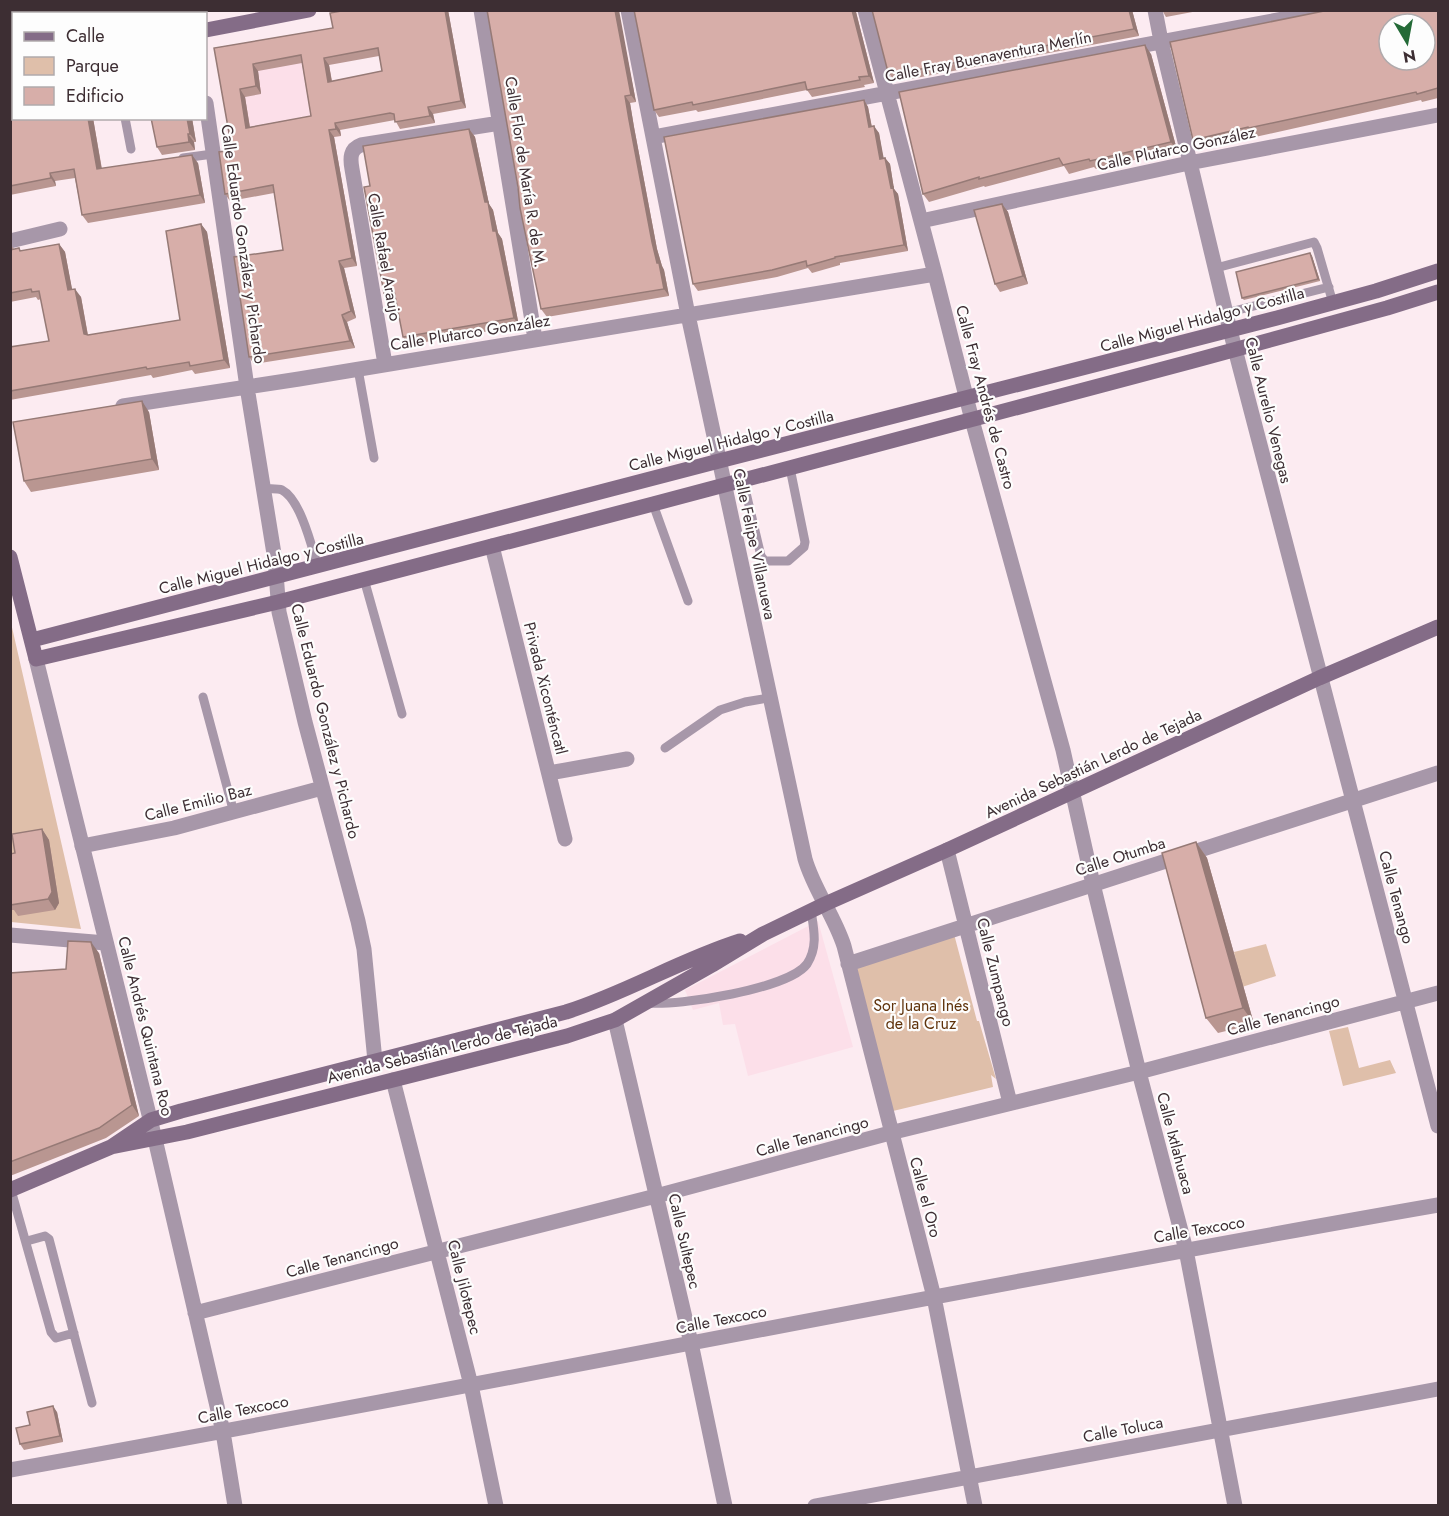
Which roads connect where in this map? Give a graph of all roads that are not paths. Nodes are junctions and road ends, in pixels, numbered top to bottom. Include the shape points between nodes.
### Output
1 (309, 10) edge
2 (481, 10) edge
3 (628, 10) edge
4 (865, 10) edge
5 (1155, 10) edge
6 (1331, 10) edge
7 (207, 30) edge
8 (1161, 41) junction
9 (888, 94) junction
10 (207, 110) edge
11 (1438, 115) edge
12 (125, 120) edge
13 (500, 123) junction
14 (653, 137) junction
15 (131, 149) dead end
16 (213, 154) junction
17 (169, 160) edge
18 (1189, 163) junction
19 (921, 221) junction
20 (60, 229) dead end
21 (10, 241) edge
22 (1216, 268) junction
23 (1438, 271) edge
24 (935, 274) junction
25 (1329, 287) junction
26 (1438, 291) edge
27 (1333, 303) junction
28 (1226, 313) junction
29 (688, 315) junction
30 (1230, 330) junction
31 (535, 339) junction
32 (1234, 349) junction
33 (385, 364) junction
34 (358, 369) junction
35 (247, 387) junction
36 (967, 399) junction
37 (105, 409) edge
38 (972, 420) junction
39 (374, 458) dead end
40 (719, 461) junction
41 (790, 468) junction
42 (743, 480) junction
43 (724, 485) junction
44 (263, 489) junction
45 (653, 504) junction
46 (492, 546) junction
47 (10, 557) edge
48 (318, 567) junction
49 (277, 578) junction
50 (364, 579) junction
51 (688, 601) dead end
52 (278, 602) junction
53 (1438, 627) edge
54 (32, 640) junction
55 (36, 659) junction
56 (1320, 678) junction
57 (202, 697) dead end
58 (768, 698) junction
59 (402, 714) dead end
60 (664, 748) dead end
61 (627, 759) dead end
62 (549, 773) junction
63 (1438, 773) edge
64 (322, 788) junction
65 (1072, 792) junction
66 (1352, 800) junction
67 (234, 813) junction
68 (565, 839) dead end
69 (82, 846) junction
70 (947, 850) junction
71 (1093, 884) junction
72 (818, 907) junction
73 (966, 925) junction
74 (763, 934) junction
75 (10, 935) edge
76 (106, 944) junction
77 (848, 964) junction
78 (1438, 993) edge
79 (1407, 1001) junction
80 (648, 1003) junction
81 (615, 1020) junction
82 (375, 1061) junction
83 (1139, 1072) junction
84 (393, 1080) junction
85 (1010, 1103) junction
86 (151, 1120) junction
87 (1438, 1126) edge
88 (890, 1133) junction
89 (156, 1139) junction
90 (111, 1147) junction
91 (11, 1190) edge
92 (656, 1196) junction
93 (1438, 1205) edge
94 (27, 1242) junction
95 (438, 1250) junction
96 (1186, 1250) junction
97 (934, 1297) junction
98 (195, 1313) junction
99 (74, 1333) junction
100 (691, 1343) junction
101 (471, 1385) junction
102 (1438, 1389) edge
103 (92, 1402) dead end
104 (1221, 1429) junction
105 (223, 1432) junction
106 (10, 1470) edge
107 (969, 1476) junction
108 (236, 1506) edge
109 (496, 1506) edge
110 (725, 1506) edge
111 (814, 1506) edge
112 (975, 1506) edge
113 (1235, 1506) edge

1 - 7 main road
2 - 13 street, Calle Flor de María R. de M.
3 - 14 street, Calle Felipe Villanueva
4 - 9 street, Calle Fray Andrés de Castro
5 - 8 street, Calle Aurelio Venegas
6 - 8 street, Calle Fray Buenaventura Merlín
8 - 9 street, Calle Fray Buenaventura Merlín
8 - 18 street, Calle Aurelio Venegas
9 - 14 street, Calle Fray Buenaventura Merlín
9 - 19 street, Calle Fray Andrés de Castro
10 - 16 street, Calle Eduardo González y Pichardo
11 - 18 street, Calle Plutarco González
12 - 15 lane
13 - 31 street, Calle Flor de María R. de M.
13 - 33 street, Calle Rafael Araujo via 361,145 353,150
14 - 29 street, Calle Felipe Villanueva
16 - 17 lane
16 - 35 street, Calle Eduardo González y Pichardo
18 - 19 street, Calle Plutarco González
18 - 22 street, Calle Aurelio Venegas
19 - 24 street, Calle Fray Andrés de Castro
20 - 21 street
22 - 25 lane via 1314,242
22 - 28 street, Calle Aurelio Venegas
23 - 27 main road, Calle Miguel Hidalgo y Costilla
24 - 29 street, Calle Plutarco González
24 - 36 street, Calle Fray Andrés de Castro
25 - 27 lane
25 - 28 lane
26 - 32 main road
27 - 30 main road, Calle Miguel Hidalgo y Costilla
28 - 30 street, Calle Aurelio Venegas
29 - 31 street, Calle Plutarco González
29 - 40 street, Calle Felipe Villanueva
30 - 32 street, Calle Aurelio Venegas
30 - 36 main road, Calle Miguel Hidalgo y Costilla
31 - 33 street, Calle Plutarco González
32 - 38 main road
32 - 56 street, Calle Aurelio Venegas
33 - 34 street, Calle Plutarco González
34 - 35 street, Calle Plutarco González
34 - 39 lane
35 - 37 street, Calle Plutarco González
35 - 44 street, Calle Eduardo González y Pichardo
36 - 38 street, Calle Fray Andrés de Castro
36 - 40 main road, Calle Miguel Hidalgo y Costilla
38 - 41 main road
38 - 65 street, Calle Fray Andrés de Castro
40 - 43 street, Calle Felipe Villanueva
40 - 48 main road, Calle Miguel Hidalgo y Costilla
41 - 42 main road
41 - 42 lane via 805,542 804,548 788,561 765,561 760,556
42 - 43 main road
43 - 45 main road
43 - 58 street, Calle Felipe Villanueva
44 - 48 lane via 281,490 294,501
44 - 49 street, Calle Eduardo González y Pichardo
45 - 46 main road
45 - 51 lane
46 - 50 main road
46 - 62 street, Privada Xiconténcatl
47 - 54 main road, Calle Andrés Quintana Roo
48 - 49 main road, Calle Miguel Hidalgo y Costilla
49 - 52 street, Calle Eduardo González y Pichardo
49 - 54 main road, Calle Miguel Hidalgo y Costilla
50 - 52 main road
50 - 59 lane
52 - 55 main road
52 - 64 street, Calle Eduardo González y Pichardo
53 - 56 main road, Avenida Sebastián Lerdo de Tejada
54 - 55 main road, Calle Andrés Quintana Roo
55 - 69 street, Calle Andrés Quintana Roo
56 - 65 main road, Avenida Sebastián Lerdo de Tejada
56 - 66 street, Calle Tenango
57 - 67 lane
58 - 60 lane via 720,710
58 - 72 street, Calle Felipe Villanueva
61 - 62 street
62 - 68 street, Privada Xiconténcatl
63 - 66 street, Calle Otumba
64 - 67 street, Calle Emilio Baz
64 - 82 street, Calle Eduardo González y Pichardo via 364,950
65 - 70 main road, Avenida Sebastián Lerdo de Tejada
65 - 71 street, Calle Ixtlahuaca
66 - 71 street, Calle Otumba
66 - 79 street, Calle Tenango
67 - 69 street, Calle Emilio Baz
69 - 76 street, Calle Andrés Quintana Roo
70 - 72 main road, Avenida Sebastián Lerdo de Tejada
70 - 73 street, Calle Zumpango
71 - 73 street, Calle Otumba
71 - 83 street, Calle Ixtlahuaca
72 - 74 main road, Avenida Sebastián Lerdo de Tejada
72 - 77 street, Calle el Oro via 839,933
72 - 80 lane via 815,942 808,963 794,976 684,1002
73 - 77 street, Calle Otumba
73 - 85 street, Calle Zumpango
74 - 80 main road, Avenida Sebastián Lerdo de Tejada
74 - 82 main road, Avenida Sebastián Lerdo de Tejada via 700,955 590,1004
75 - 76 street
76 - 86 street, Calle Andrés Quintana Roo
77 - 88 street, Calle el Oro
78 - 79 street, Calle Tenancingo
79 - 83 street, Calle Tenancingo
79 - 87 street, Calle Tenango
80 - 81 main road, Avenida Sebastián Lerdo de Tejada
81 - 84 main road, Avenida Sebastián Lerdo de Tejada
81 - 92 street, Calle Sultepec
82 - 86 main road, Avenida Sebastián Lerdo de Tejada
83 - 85 street, Calle Tenancingo
83 - 96 street, Calle Ixtlahuaca
84 - 89 main road, Avenida Sebastián Lerdo de Tejada
84 - 95 street, Calle Jilotepec
85 - 88 street, Calle Tenancingo
86 - 89 street, Calle Andrés Quintana Roo
86 - 90 main road, Avenida Sebastián Lerdo de Tejada
88 - 92 street, Calle Tenancingo
88 - 97 street, Calle el Oro
89 - 90 main road, Avenida Sebastián Lerdo de Tejada
89 - 98 street, Calle Andrés Quintana Roo
90 - 91 main road, Avenida Sebastián Lerdo de Tejada
91 - 94 lane
92 - 95 street, Calle Tenancingo
92 - 100 street, Calle Sultepec
93 - 96 street, Calle Texcoco
94 - 99 lane via 52,1335 56,1338
94 - 99 lane via 48,1238
95 - 98 street, Calle Tenancingo
95 - 101 street, Calle Jilotepec
96 - 97 street, Calle Texcoco
96 - 104 street, Calle Ixtlahuaca
97 - 100 street, Calle Texcoco
97 - 107 street, Calle el Oro
98 - 105 street, Calle Andrés Quintana Roo
99 - 103 lane
100 - 101 street, Calle Texcoco
100 - 110 street, Calle Sultepec
101 - 105 street, Calle Texcoco
101 - 109 street, Calle Jilotepec
102 - 104 street, Calle Toluca
104 - 107 street, Calle Toluca
104 - 113 street, Calle Ixtlahuaca
105 - 106 street, Calle Texcoco
105 - 108 street, Calle Andrés Quintana Roo
107 - 111 street, Calle Toluca
107 - 112 street, Calle el Oro

